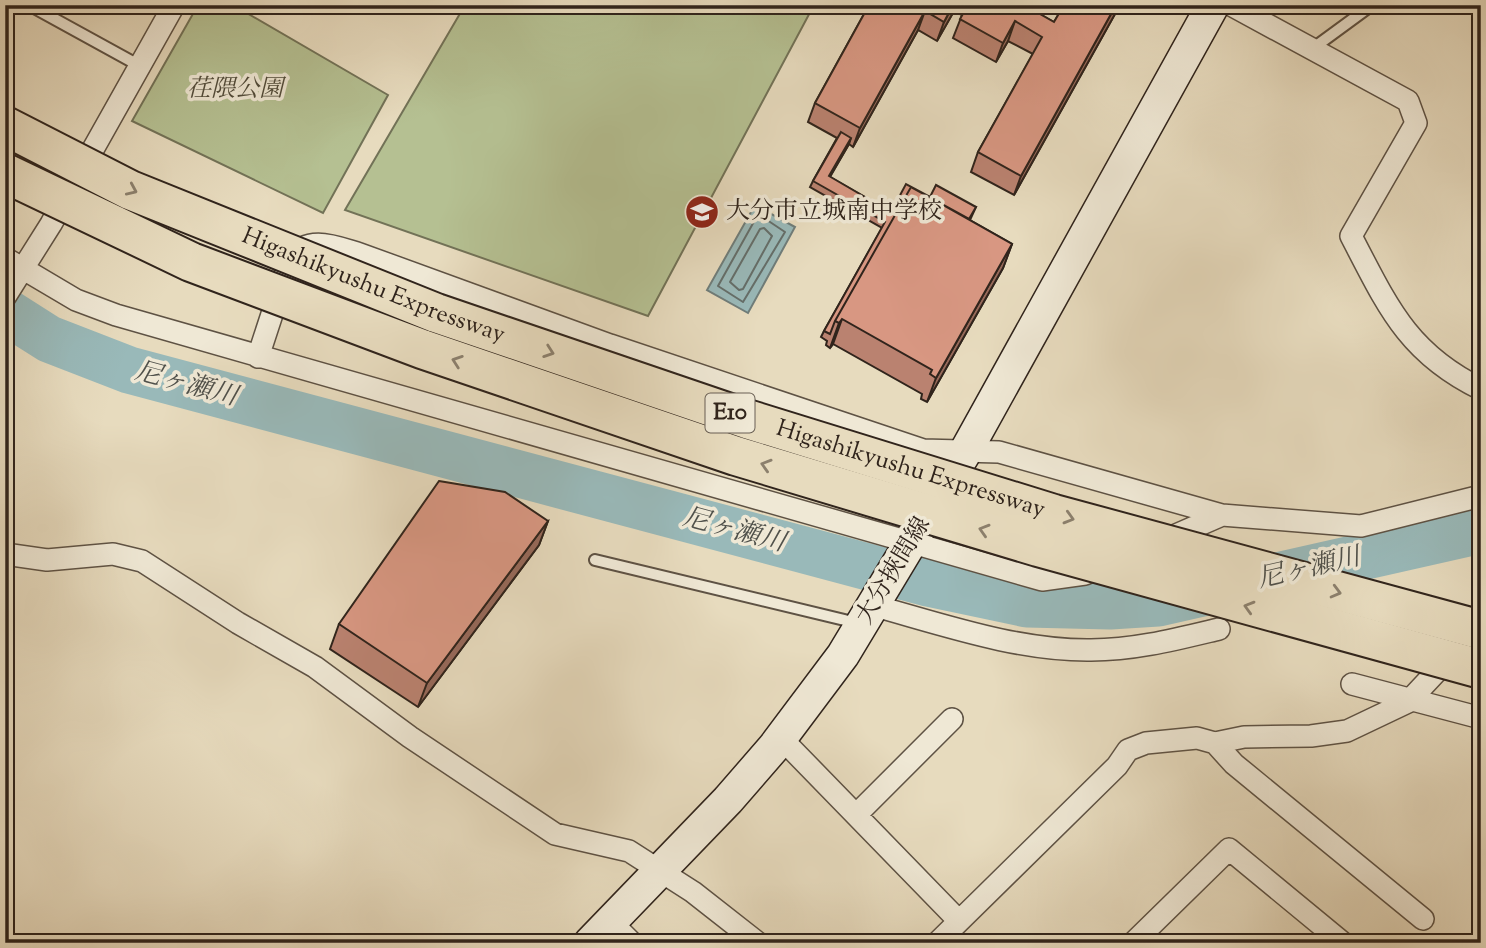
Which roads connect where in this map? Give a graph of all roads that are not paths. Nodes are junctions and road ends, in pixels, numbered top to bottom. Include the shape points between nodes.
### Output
1 (29, 5) edge
2 (174, 5) edge
3 (1213, 5) edge
4 (1231, 5) edge
5 (1372, 5) edge
6 (1312, 49) junction
7 (140, 66) junction
8 (5, 126) edge
9 (5, 173) edge
10 (14, 264) edge
11 (5, 297) edge
12 (258, 357) junction
13 (1481, 389) edge
14 (967, 449) junction
15 (1481, 496) edge
16 (1222, 515) junction
17 (911, 544) junction
18 (5, 554) edge
19 (595, 560) dead end
20 (869, 615) junction
21 (1481, 616) edge
22 (1219, 629) dead end
23 (1481, 630) edge
24 (1481, 669) edge
25 (1352, 684) dead end
26 (1408, 702) junction
27 (952, 719) dead end
28 (1481, 719) edge
29 (780, 738) junction
30 (1215, 743) junction
31 (856, 815) junction
32 (662, 870) junction
33 (1423, 919) dead end
34 (959, 921) junction
35 (611, 936) edge
36 (1330, 939) edge
37 (758, 943) edge
38 (937, 943) edge
39 (1133, 943) edge

1 - 7 lane
2 - 7 street
3 - 14 main road, 大分挾間線
4 - 6 street
5 - 6 lane
6 - 13 street via 1408,101 1416,123 1350,236 1409,337 1437,363
7 - 10 street
8 -> 23 highway, Higashikyushu Expressway / E10, bridge via 130,190 436,313 747,419 1054,514
24 -> 9 highway, Higashikyushu Expressway / E10, bridge via 1078,558 723,451 422,349 191,262
10 - 11 street
10 - 12 street via 90,306
12 - 14 street via 290,259 302,247 325,244 923,450
12 - 17 street via 711,483
14 - 16 street via 1055,466
14 - 17 main road, 大分挾間線
15 - 16 street via 1360,526
16 - 17 street via 1085,574 1042,580
17 - 20 main road, 大分挾間線
18 - 32 street via 47,560 113,554 142,561 315,667 555,834 616,845
19 - 20 lane
20 - 22 street via 1090,650 1143,646
20 - 29 main road, 大分挾間線
21 - 26 street
25 - 26 street
26 - 28 street
26 - 30 street via 1347,731
27 - 31 street
29 - 31 street
29 - 32 main road, 大分挾間線
30 - 33 street via 1234,764
30 - 34 street via 1197,738 1146,743 1128,750
31 - 34 street
32 - 35 main road, 大分挾間線
32 - 37 street
34 - 38 street
36 - 39 street via 1230,849

